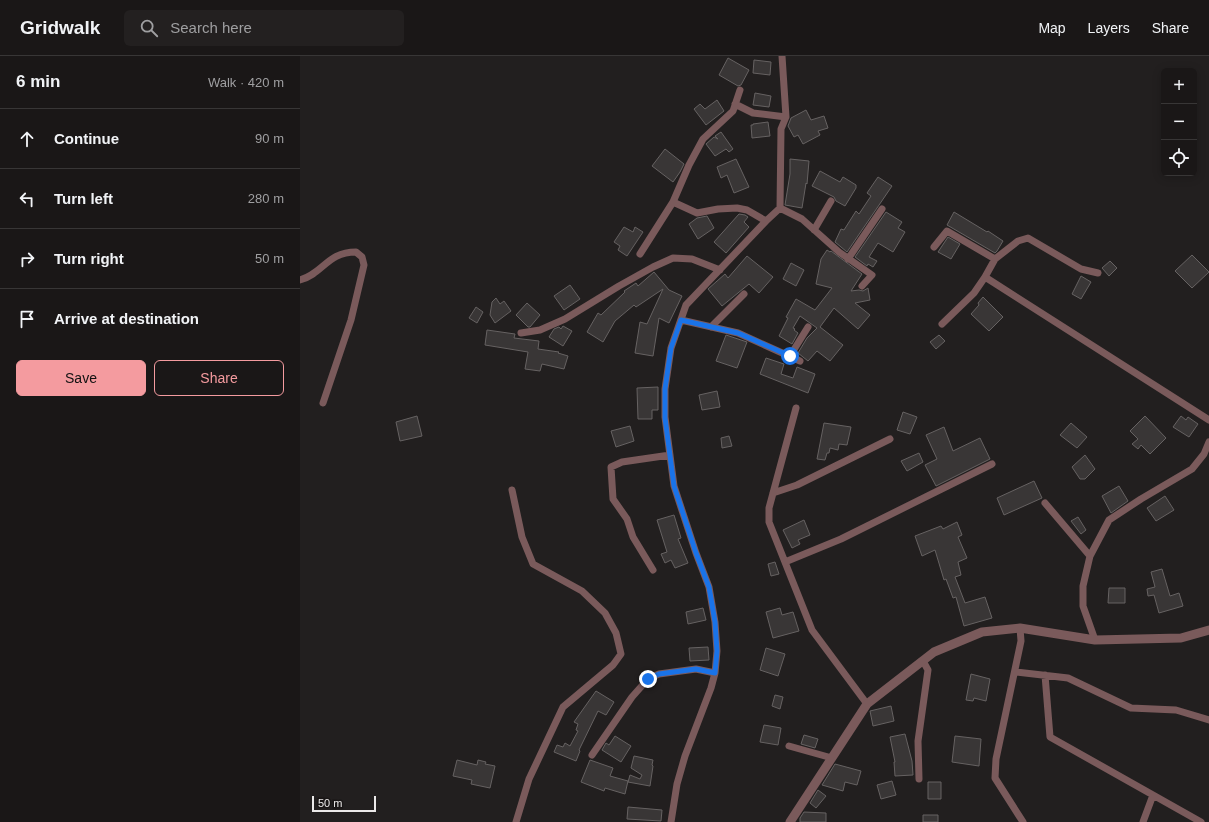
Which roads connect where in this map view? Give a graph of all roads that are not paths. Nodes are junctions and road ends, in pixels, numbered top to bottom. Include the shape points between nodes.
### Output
1 (782, 56) edge
2 (740, 90) dead end
3 (735, 104) junction
4 (786, 117) junction
5 (831, 201) dead end
6 (673, 202) junction
7 (780, 208) junction
8 (882, 209) dead end
9 (766, 221) junction
10 (814, 230) junction
11 (934, 248) dead end
12 (640, 254) dead end
13 (848, 258) junction
14 (995, 259) junction
15 (720, 270) junction
16 (1098, 272) dead end
17 (985, 277) junction
18 (300, 280) edge
19 (862, 286) dead end
20 (744, 294) dead end
21 (681, 320) junction
22 (942, 324) dead end
23 (711, 327) junction
24 (808, 327) dead end
25 (522, 333) dead end
26 (790, 356) junction
27 (800, 360) dead end
28 (323, 403) dead end
29 (796, 408) dead end
30 (1209, 420) edge
31 (890, 439) dead end
32 (1209, 442) edge
33 (670, 455) junction
34 (992, 464) dead end
35 (512, 490) dead end
36 (773, 493) junction
37 (1046, 503) dead end
38 (1090, 556) junction
39 (785, 562) junction
40 (653, 570) dead end
41 (1020, 628) junction
42 (1209, 630) edge
43 (1095, 640) junction
44 (923, 661) junction
45 (1016, 672) junction
46 (715, 673) junction
47 (1045, 675) junction
48 (867, 704) junction
49 (1209, 720) edge
50 (789, 746) dead end
51 (592, 755) dead end
52 (832, 758) junction
53 (919, 779) dead end
54 (1153, 795) junction
55 (516, 822) edge
56 (671, 822) edge
57 (790, 822) edge
58 (1023, 822) edge
59 (1143, 822) edge
60 (1201, 822) edge

1 - 4 street
2 - 3 street
3 - 4 street via 753,113
3 - 6 street via 733,111 703,139
4 - 7 street via 781,129
5 - 10 street
6 - 9 street via 697,213 718,209 747,210
6 - 12 street
7 - 9 street
7 - 10 street via 802,219
8 - 13 street
9 - 15 street
10 - 13 street
11 - 14 street via 947,231
13 - 19 street via 872,275
14 - 16 street via 1018,241 1028,238 1082,269
14 - 17 street
15 - 21 street via 686,305
15 - 25 street via 692,259 673,258 632,278 565,319 540,330
17 - 22 street via 974,293
17 - 30 street
18 - 28 street via 345,252 356,252 362,257 364,265 352,320
20 - 23 street
21 - 23 street
21 - 33 street via 671,348 665,389 665,418
23 - 26 street via 738,333
24 - 26 street
26 - 27 street
29 - 36 street
31 - 36 street via 797,485
32 - 38 street via 1192,470 1140,499 1110,520
33 - 40 street via 622,462 611,468 613,499 627,519 633,537
33 - 46 street via 674,486 709,587 715,622
34 - 39 street via 840,539
35 - 55 street via 522,538 533,564 582,591 605,613 616,633 621,654 613,665 562,707 528,779
36 - 39 street via 769,522
37 - 38 street
38 - 43 street via 1083,586 1083,606
39 - 48 street via 812,630
41 - 43 street
41 - 44 street via 982,632 934,652
41 - 45 street via 1022,641
42 - 43 street via 1181,638
44 - 48 street
44 - 53 street via 928,670 918,741
45 - 47 street
45 - 58 street via 996,759 995,778
46 - 51 street via 696,669 659,674 648,679 632,697
46 - 56 street via 685,756 677,784
47 - 49 street via 1068,678 1131,708 1176,710
47 - 54 street via 1050,737
48 - 52 street
50 - 52 street
52 - 57 street
54 - 59 street
54 - 60 street

